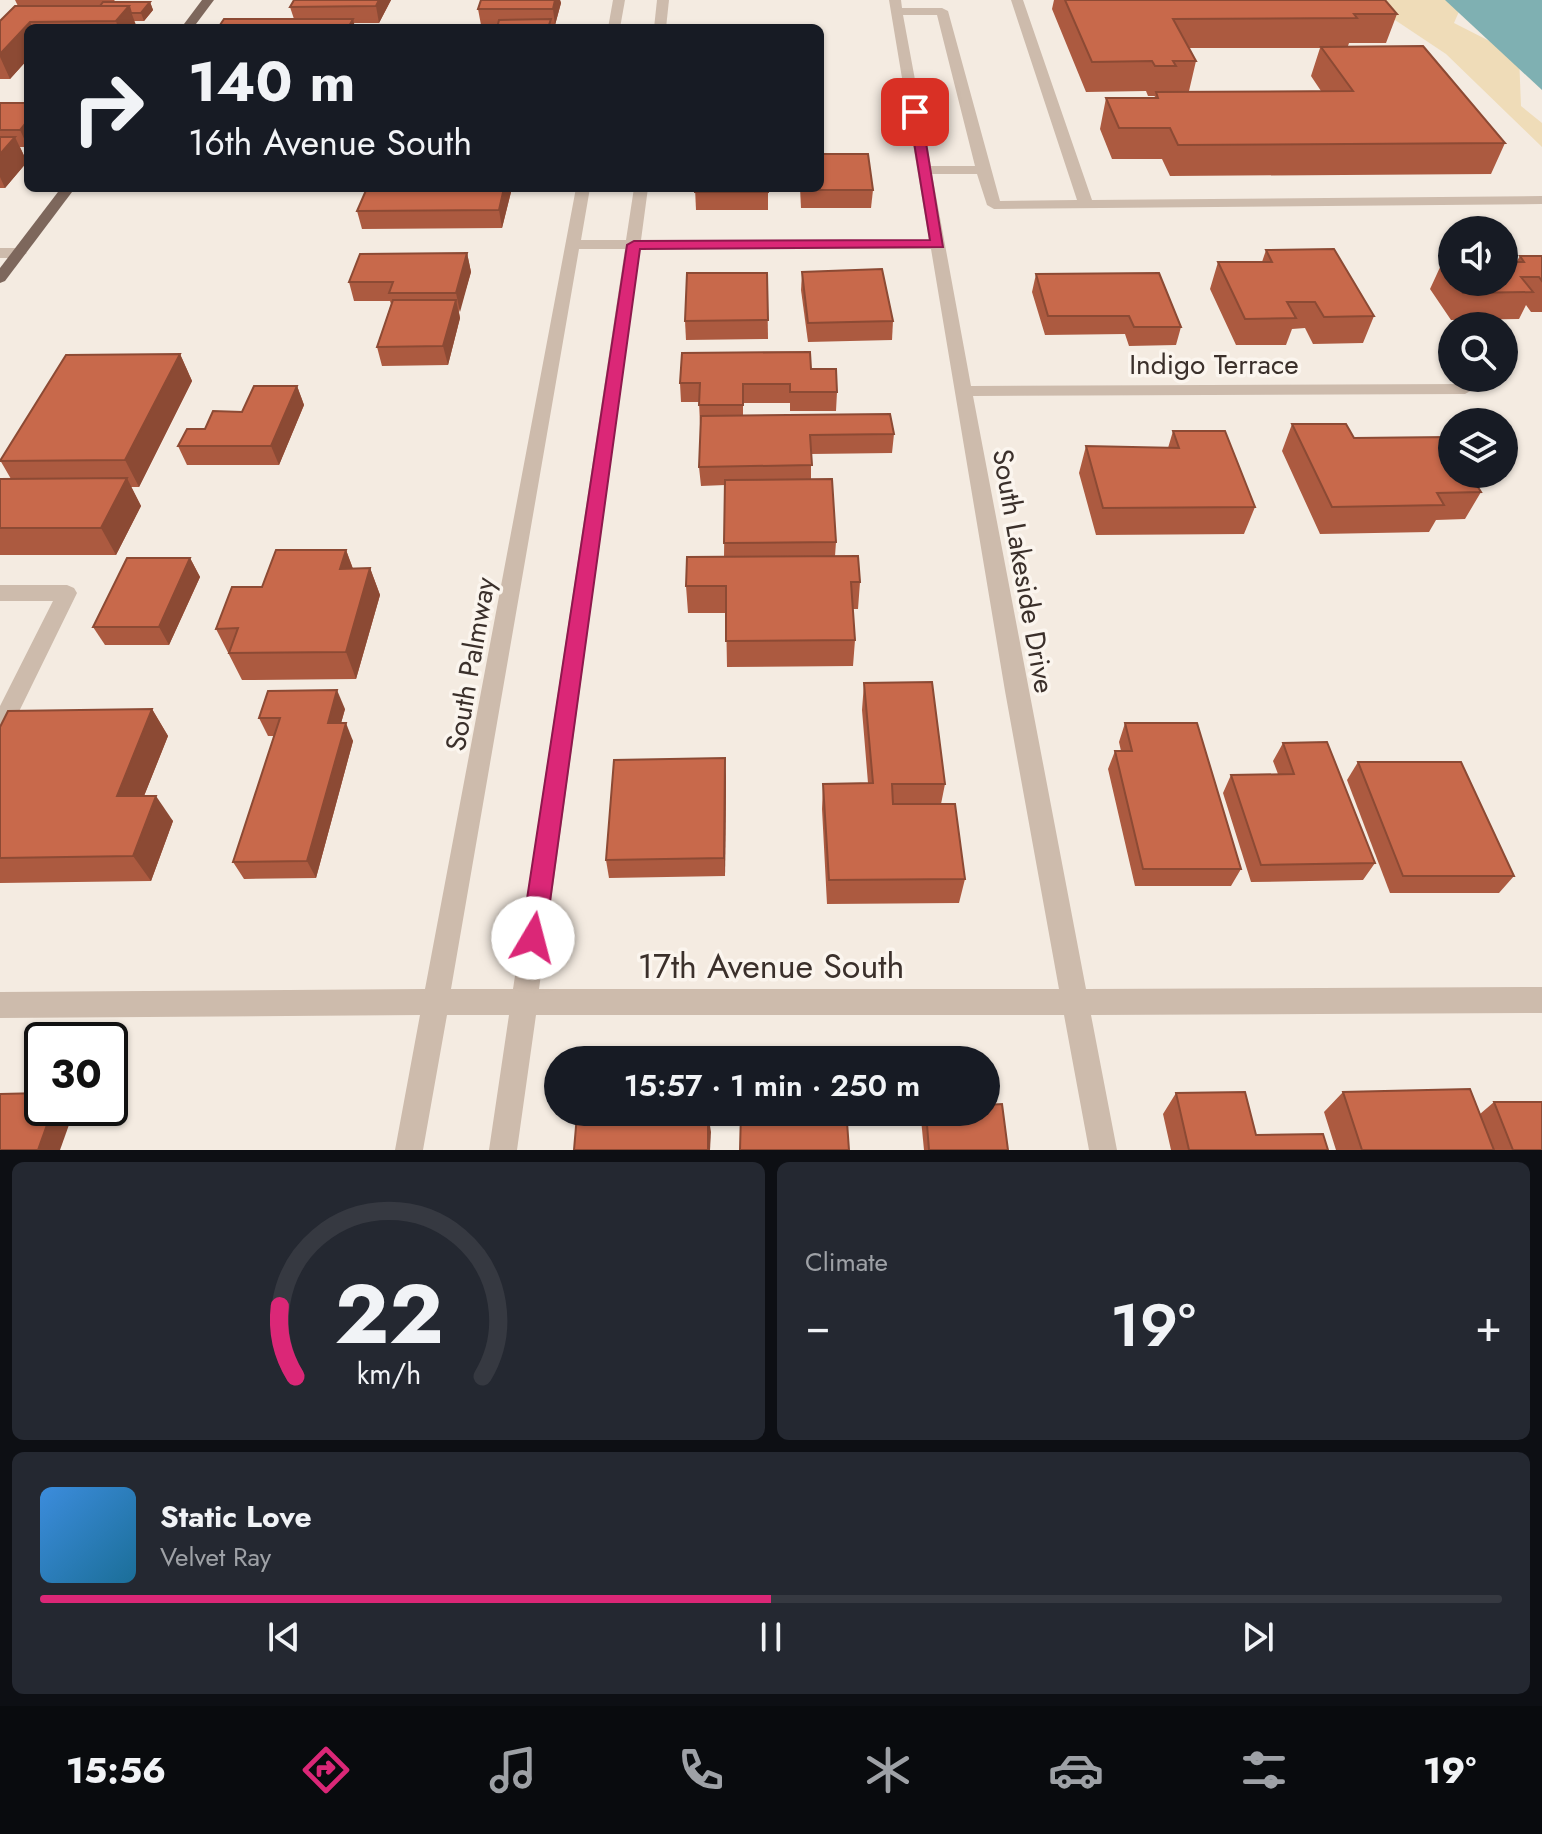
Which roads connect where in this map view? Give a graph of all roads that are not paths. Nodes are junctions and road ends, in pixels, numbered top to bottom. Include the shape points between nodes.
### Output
1 (208, 0) edge
2 (619, 0) edge
3 (663, 0) edge
4 (1017, 0) edge
5 (896, 6) edge
6 (946, 6) edge
7 (190, 24) edge
8 (615, 24) edge
9 (660, 24) edge
10 (925, 170) junction
11 (983, 170) junction
12 (65, 192) edge
13 (582, 192) edge
14 (641, 192) edge
15 (1542, 200) edge
16 (1086, 204) junction
17 (938, 244) junction
18 (572, 245) junction
19 (634, 245) junction
20 (0, 253) edge
21 (19, 253) junction
22 (0, 278) edge
23 (1438, 389) edge
24 (964, 391) junction
25 (0, 593) edge
26 (0, 728) edge
27 (437, 1000) junction
28 (1542, 1000) edge
29 (524, 1001) junction
30 (1076, 1004) junction
31 (0, 1005) edge
32 (409, 1150) edge
33 (503, 1150) edge
34 (1103, 1150) edge

1 - 7 main road
2 - 8 street
3 - 9 street
4 - 16 street
5 - 6 street
5 - 10 street, South Lakeside Drive
6 - 11 street
10 - 11 street
10 - 17 street, South Lakeside Drive
11 - 16 street via 994,205
12 - 21 main road
13 - 18 street, South Palmway
14 - 19 street
15 - 16 street
17 - 19 street
17 - 24 street, South Lakeside Drive
18 - 19 street
18 - 27 street, South Palmway
19 - 29 street
20 - 21 street
21 - 22 main road
23 - 24 street, Indigo Terrace
24 - 30 street, South Lakeside Drive
25 - 26 street via 67,593
27 - 29 street, 17th Avenue South
27 - 31 street, 17th Avenue South
27 - 32 street, South Palmway
28 - 30 street, 17th Avenue South
29 - 30 street, 17th Avenue South
29 - 33 street
30 - 34 street, South Lakeside Drive

